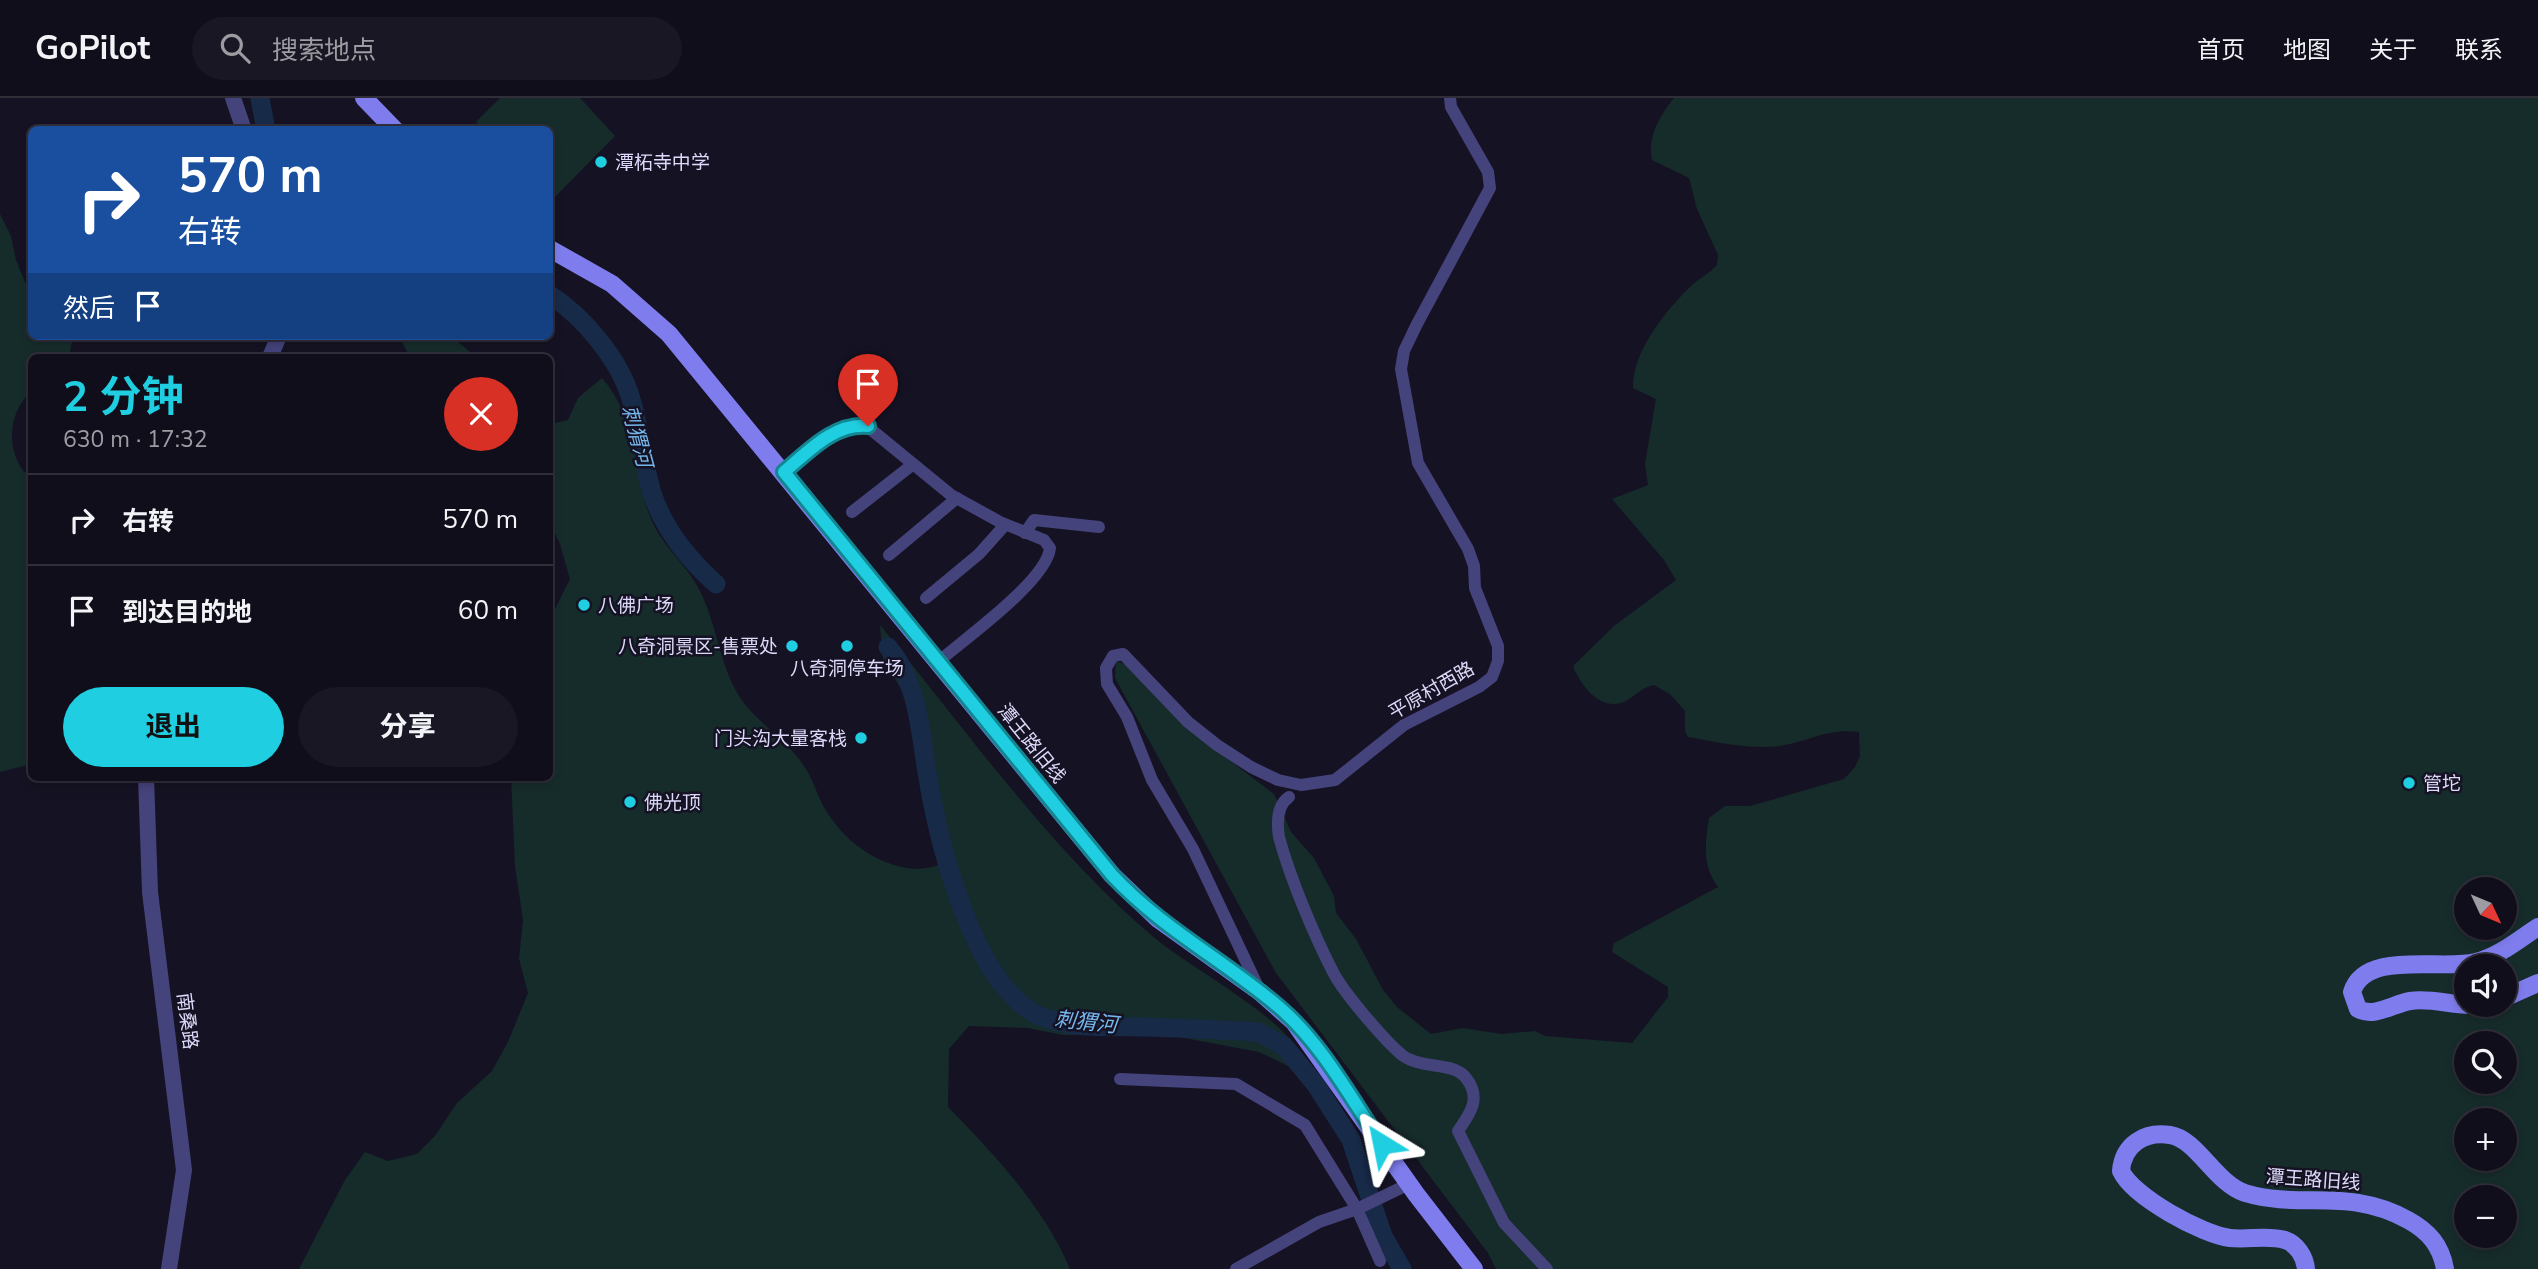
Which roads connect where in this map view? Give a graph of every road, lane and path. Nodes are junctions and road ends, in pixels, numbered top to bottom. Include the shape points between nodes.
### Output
1 (233, 98) edge
2 (364, 98) edge
3 (1450, 98) edge
4 (243, 126) edge
5 (391, 126) edge
6 (553, 251) edge
7 (912, 465) junction
8 (784, 472) junction
9 (957, 498) junction
10 (852, 512) dead end
11 (1005, 524) junction
12 (1099, 527) dead end
13 (1025, 533) junction
14 (888, 555) dead end
15 (926, 598) dead end
16 (939, 661) junction
17 (146, 781) edge
18 (1289, 797) dead end
19 (2538, 927) edge
20 (2496, 954) edge
21 (2454, 963) edge
22 (2538, 984) edge
23 (1260, 992) junction
24 (2517, 993) edge
25 (2454, 1002) edge
26 (1120, 1079) dead end
27 (1409, 1184) junction
28 (1357, 1209) junction
29 (1380, 1261) dead end
30 (169, 1269) edge
31 (1236, 1269) edge
32 (1474, 1269) edge
33 (1547, 1269) edge
34 (2306, 1269) edge
35 (2445, 1269) edge

1 - 4 street
2 - 5 main road
3 - 23 street, 平原村西路 via 1488,172 1490,188 1417,324 1401,369 1418,463 1468,549 1475,588 1498,646 1492,677 1404,725 1335,780 1301,785 1278,780 1217,745 1188,722 1123,654 1113,656 1106,668 1107,684 1127,717 1152,780 1193,849
6 - 8 main road, 潭王路旧线 via 598,274 652,317
7 - 8 street via 868,426 851,425 828,436
7 - 9 street
7 - 10 street
8 - 16 main road, 潭王路旧线
9 - 11 street
9 - 14 street
11 - 13 street
11 - 15 street via 979,554
12 - 13 street via 1034,520
13 - 16 street via 1045,540 1050,548 1049,559 1037,577
16 - 23 main road, 潭王路旧线 via 1131,895
17 - 30 street, 南桑路 via 150,892 184,1170
18 - 33 street via 1277,820 1279,837 1334,974 1403,1056 1426,1067 1456,1069 1467,1079 1475,1098 1458,1130 1504,1223
19 - 20 main road
21 - 25 main road via 2371,970 2358,979 2352,992 2358,1009 2370,1013 2424,999
22 - 24 main road
23 - 27 main road, 潭王路旧线 via 1309,1039
26 - 28 street via 1236,1084 1305,1125
27 - 28 street
27 - 32 main road, 潭王路旧线
28 - 29 street
28 - 31 street via 1319,1222
34 - 35 main road, 潭王路旧线 via 2298,1249 2286,1240 2216,1235 2137,1192 2121,1171 2127,1150 2147,1136 2172,1135 2241,1192 2350,1200 2386,1209 2430,1236

